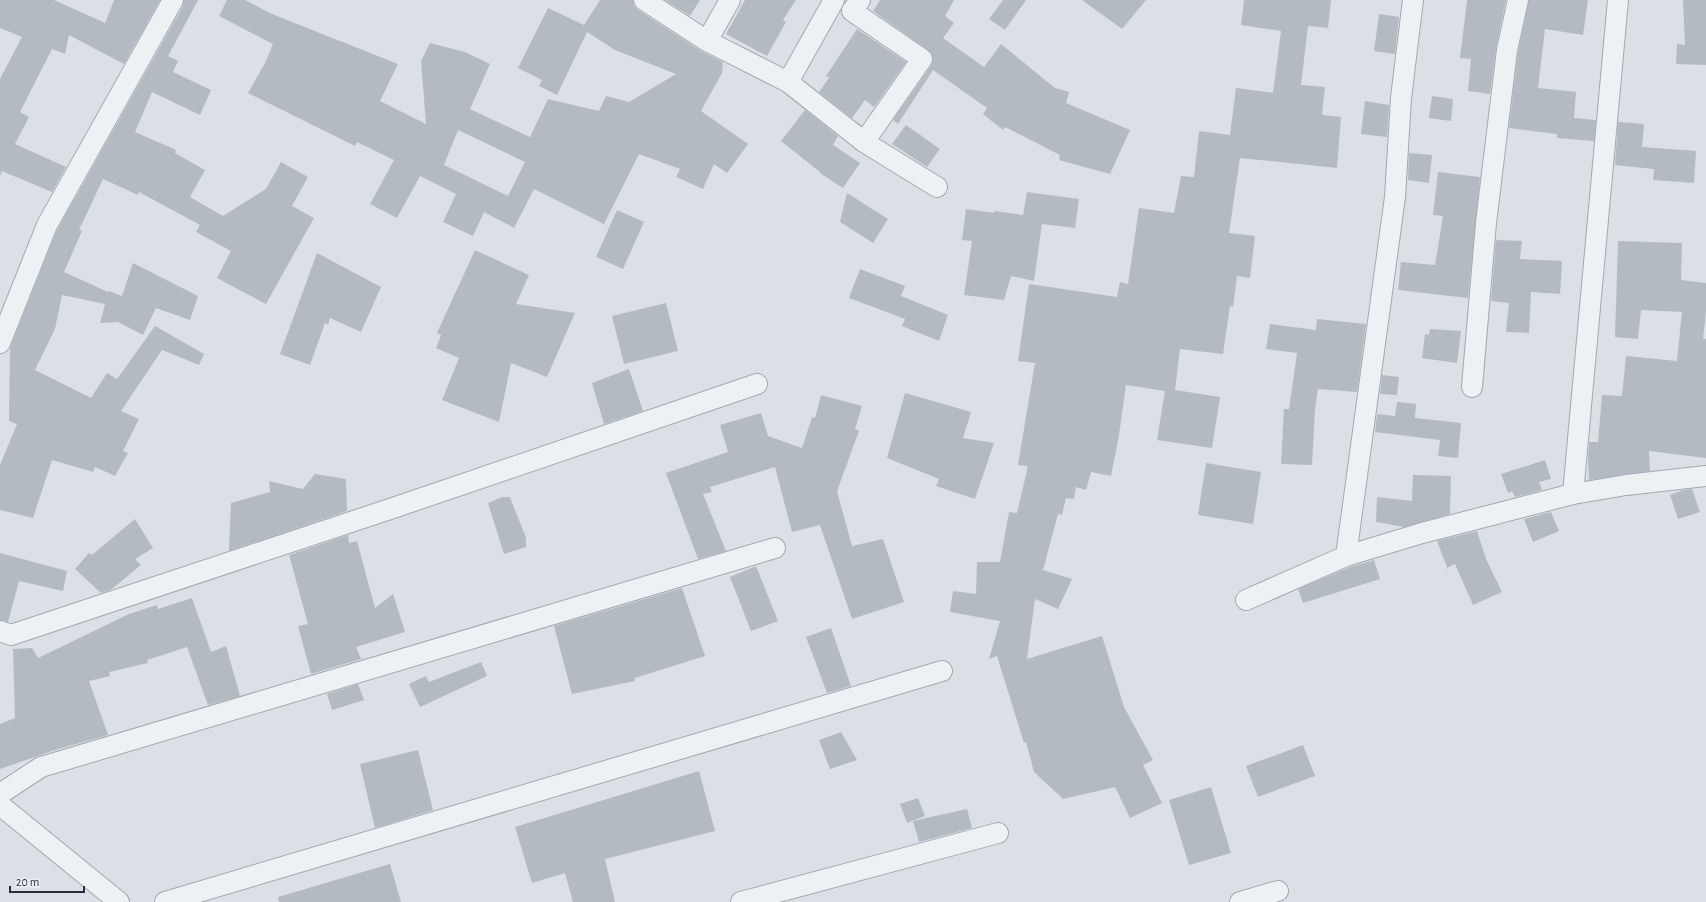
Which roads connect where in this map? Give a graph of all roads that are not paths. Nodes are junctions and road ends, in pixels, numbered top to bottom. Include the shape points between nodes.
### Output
1 (173, 0) edge
2 (644, 0) edge
3 (730, 0) edge
4 (834, 0) edge
5 (860, 0) edge
6 (1413, 0) edge
7 (1518, 0) edge
8 (1618, 0) edge
9 (707, 41) junction
10 (788, 82) junction
11 (864, 142) junction
12 (937, 187) dead end
13 (0, 343) edge
14 (757, 384) dead end
15 (1472, 387) dead end
16 (1706, 476) edge
17 (1573, 494) junction
18 (775, 548) dead end
19 (1346, 556) junction
20 (1246, 600) dead end
21 (0, 631) edge
22 (942, 671) dead end
23 (0, 794) edge
24 (0, 805) edge
25 (998, 833) dead end
26 (1278, 891) dead end
27 (119, 902) edge
28 (165, 902) edge
29 (741, 902) edge
30 (1240, 902) edge

1 - 13 street via 47,225
2 - 9 street
3 - 9 street
4 - 10 street
5 - 11 street via 852,11 922,59
6 - 19 street via 1401,98 1395,197
7 - 15 street via 1507,50 1486,224
8 - 17 street
9 - 10 street
10 - 11 street
11 - 12 street
14 - 21 street via 11,635
16 - 17 street
17 - 19 street via 1422,533
18 - 23 street via 41,767
19 - 20 street
22 - 28 street
24 - 27 street
25 - 29 street
26 - 30 street

